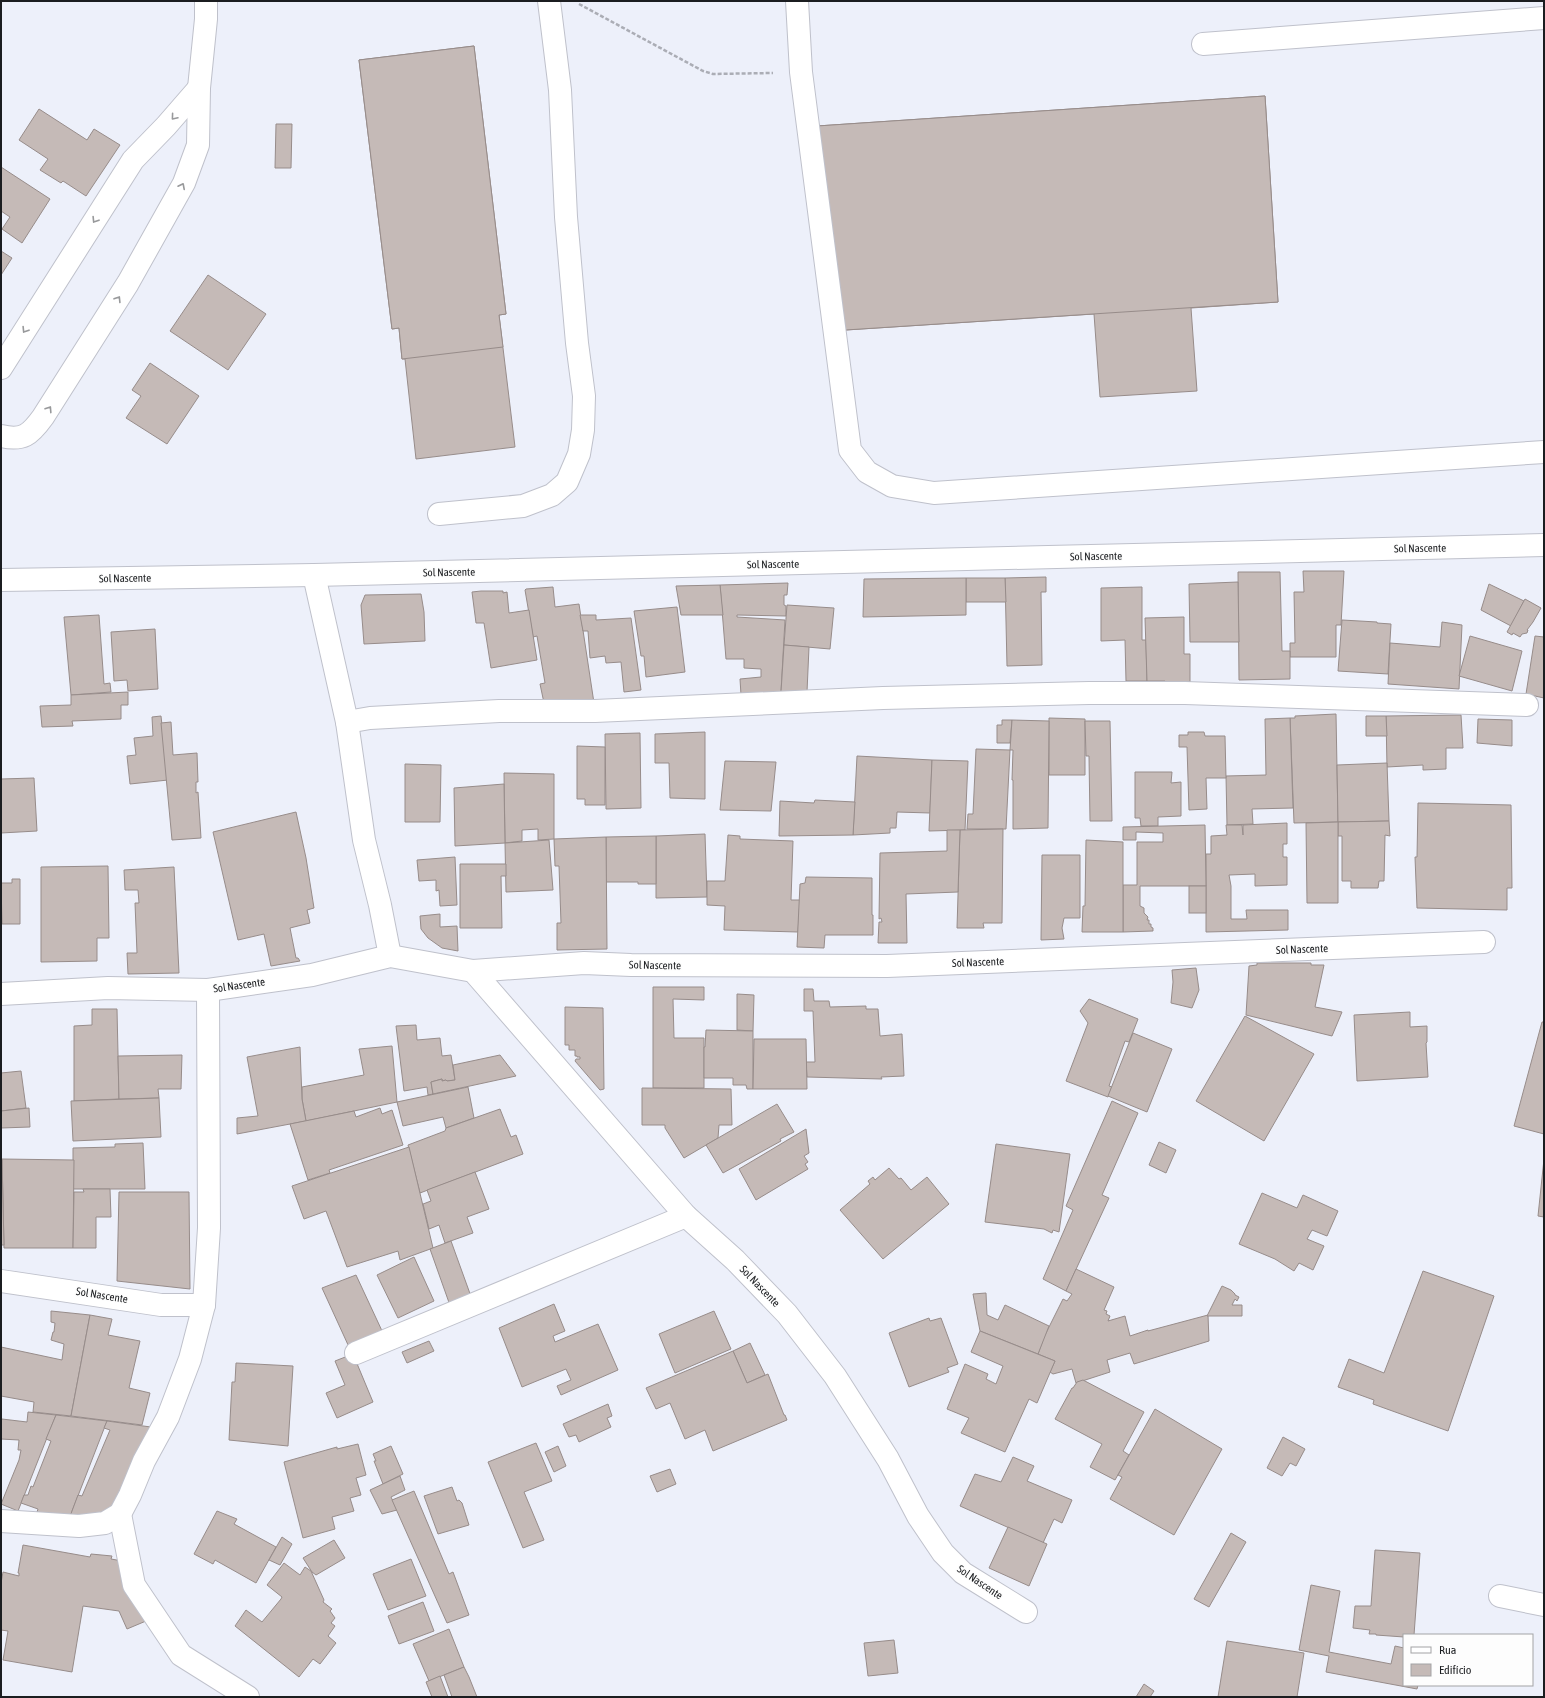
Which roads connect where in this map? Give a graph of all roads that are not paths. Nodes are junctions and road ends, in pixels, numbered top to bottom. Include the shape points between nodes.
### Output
1 (206, 1) edge
2 (549, 1) edge
3 (797, 1) edge
4 (1544, 18) edge
5 (1203, 44) dead end
6 (199, 88) junction
7 (1, 368) edge
8 (1, 436) edge
9 (1544, 452) edge
10 (439, 514) dead end
11 (1544, 545) edge
12 (314, 575) junction
13 (1, 580) edge
14 (1527, 705) dead end
15 (347, 722) junction
16 (1484, 942) dead end
17 (390, 956) junction
18 (473, 971) junction
19 (208, 990) junction
20 (1, 994) edge
21 (686, 1216) junction
22 (1, 1281) edge
23 (204, 1305) junction
24 (356, 1353) dead end
25 (120, 1514) junction
26 (1, 1521) edge
27 (1500, 1596) dead end
28 (1544, 1606) edge
29 (1026, 1612) dead end
30 (248, 1697) edge

1 - 6 street
2 - 10 street via 560,90 566,217 584,396 580,454 567,482 552,495 523,506
3 - 9 street via 801,72 850,450 867,472 892,486 934,493
4 - 5 street
6 -> 7 street via 133,160
8 -> 6 street via 23,438 36,427 128,283 184,183 198,145
11 - 12 street, Sol Nascente
12 - 13 street, Sol Nascente
12 - 15 street
14 - 15 street via 1185,693 1088,693 884,698 595,711 499,711 370,718
15 - 17 street via 364,840
16 - 18 street, Sol Nascente via 887,966 584,963
17 - 18 street, Sol Nascente
17 - 19 street, Sol Nascente via 312,975
18 - 21 street, Sol Nascente
19 - 20 street, Sol Nascente via 108,988
19 - 23 street via 208,1228
21 - 24 street
21 - 29 street, Sol Nascente via 735,1260 786,1314 834,1376 888,1459 918,1516 943,1553 963,1573
22 - 23 street, Sol Nascente via 161,1305
23 - 25 street via 190,1359 168,1417
25 - 26 street via 105,1523 79,1526
25 - 30 street via 134,1585 181,1655
27 - 28 street

